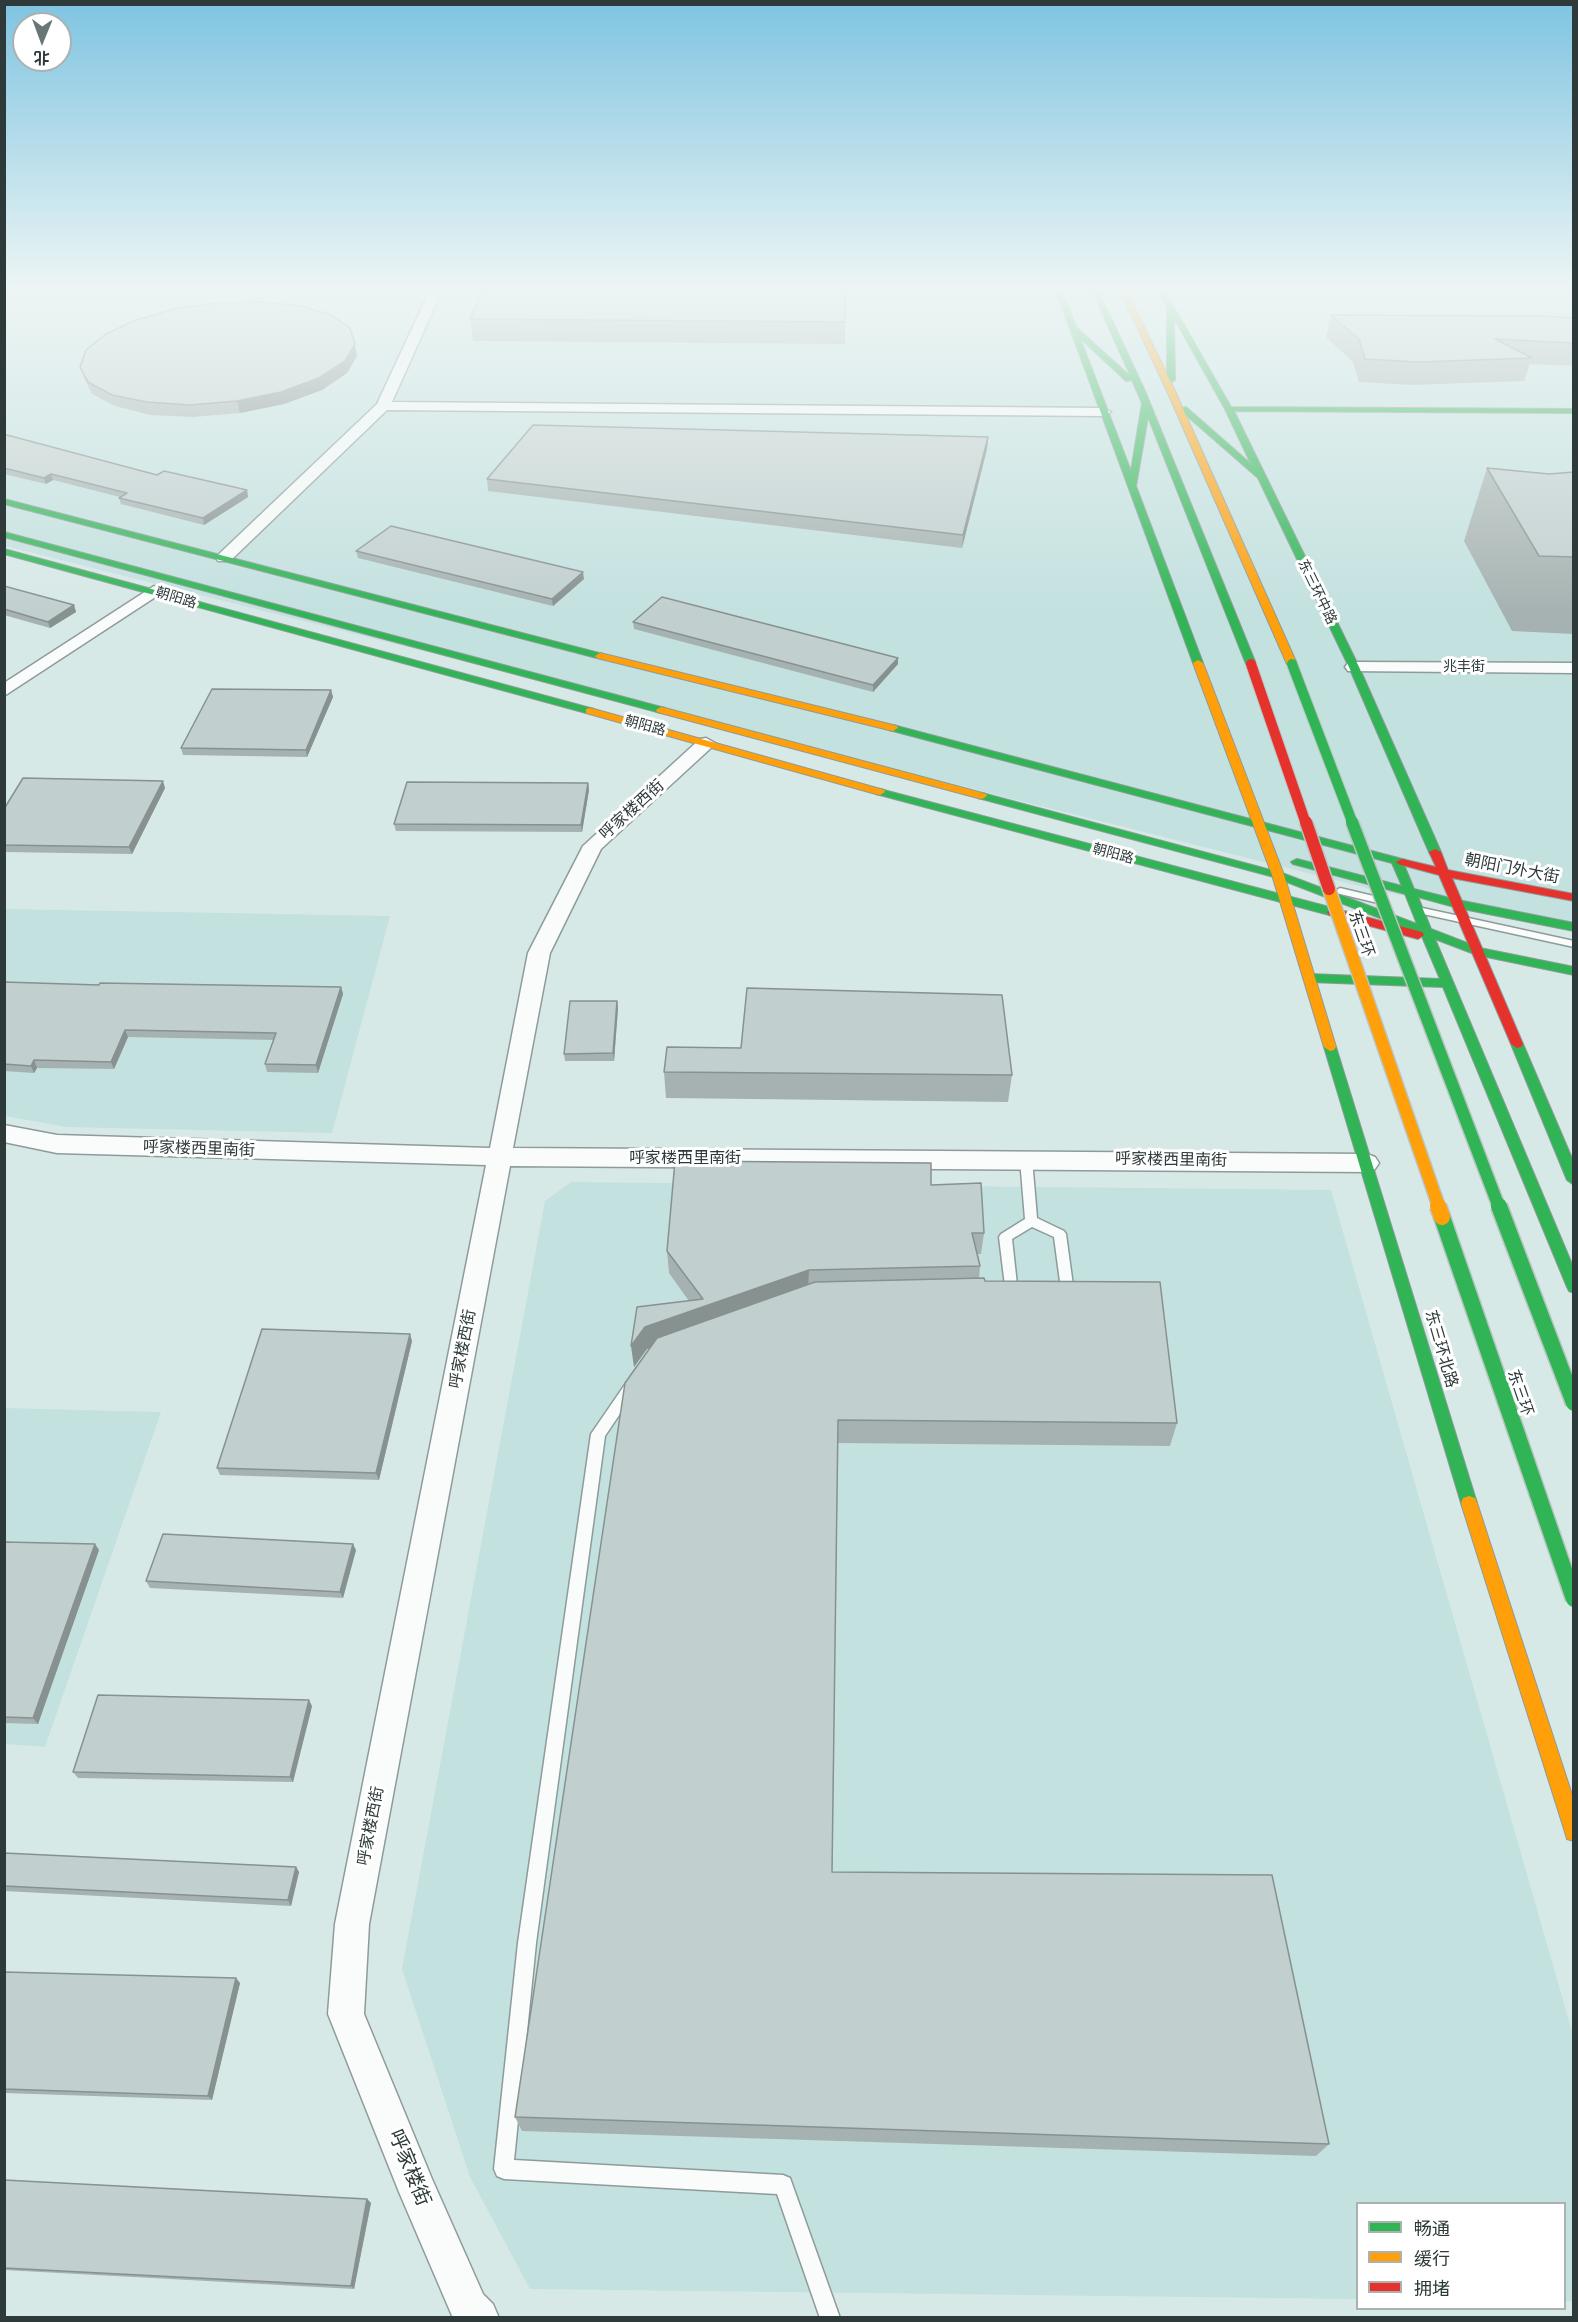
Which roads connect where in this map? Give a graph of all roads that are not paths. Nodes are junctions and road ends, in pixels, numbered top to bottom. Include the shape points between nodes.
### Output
1 (387, 396) edge
2 (1098, 396) edge
3 (1221, 396) edge
4 (1143, 397) joint
5 (1174, 397) joint
6 (383, 406) junction
7 (1574, 411) edge
8 (1104, 412) junction
9 (1231, 413) junction
10 (1574, 418) edge
11 (1261, 476) junction
12 (1132, 487) junction
13 (4, 501) edge
14 (4, 521) edge
15 (4, 534) edge
16 (4, 551) edge
17 (224, 558) junction
18 (154, 591) junction
19 (385, 621) dead end
20 (1354, 667) junction
21 (1574, 668) edge
22 (4, 691) edge
23 (706, 743) junction
24 (1259, 826) junction
25 (1248, 849) dead end
26 (1270, 855) junction
27 (1397, 861) junction
28 (1444, 873) junction
29 (1278, 875) junction
30 (1410, 892) junction
31 (1574, 898) edge
32 (1285, 899) junction
33 (1458, 904) junction
34 (1407, 908) junction
35 (1465, 922) junction
36 (1574, 927) edge
37 (1428, 935) junction
38 (1574, 944) edge
39 (1477, 951) junction
40 (1574, 971) edge
41 (1310, 978) junction
42 (1453, 983) junction
43 (4, 1133) edge
44 (500, 1157) junction
45 (1026, 1159) junction
46 (1367, 1163) junction
47 (1574, 1180) edge
48 (1031, 1221) junction
49 (1574, 1287) edge
50 (1056, 1293) edge
51 (1010, 1294) edge
52 (639, 1375) edge
53 (1574, 1403) edge
54 (1574, 1599) edge
55 (1574, 1832) edge
56 (346, 2014) joint
57 (479, 2318) edge
58 (830, 2318) edge

1 - 6 street
2 - 8 main road
3 - 9 main road, 东三环中路
4 - 12 main road
4 - 54 main road, 东三环, bridge via 1251,664
5 - 11 main road
5 - 53 main road, 东三环, bridge via 1292,664
6 - 8 street
6 - 17 street
7 - 9 main road
8 - 12 main road
9 - 10 main road
9 - 11 main road, 东三环中路
11 - 20 main road, 东三环中路
12 - 24 main road
13 - 17 main road
14 - 19 main road, 朝阳路
15 - 29 main road, 朝阳路
16 - 18 main road, 朝阳路
17 - 24 main road via 808,706
18 - 22 street
18 - 23 main road, 朝阳路
20 - 21 street, 兆丰街
20 - 28 main road, 东三环中路
23 - 32 main road, 朝阳路
23 - 44 street, 呼家楼西街 via 593,846 539,953
24 - 26 main road, 东三环北路
24 - 27 main road, 朝阳门外大街
25 - 26 main road
26 - 29 main road, 东三环北路
26 - 30 main road
27 - 28 main road, 朝阳门外大街
27 - 30 main road
28 - 31 main road, 朝阳门外大街
28 - 33 main road, 东三环中路
29 - 32 main road, 东三环北路
29 - 34 lane
29 - 37 main road, 朝阳路
30 - 33 main road
30 - 34 main road
32 - 37 main road, 朝阳路
32 - 41 main road, 东三环北路
33 - 35 main road, 东三环中路
33 - 36 main road
34 - 35 lane
34 - 37 main road
35 - 38 lane
35 - 39 main road, 东三环中路
37 - 39 main road
37 - 42 main road
39 - 40 main road
39 - 47 main road via 1486,984
41 - 42 main road
41 - 46 main road, 东三环北路
42 - 49 main road
43 - 44 street, 呼家楼西里南街 via 57,1144
44 - 45 street, 呼家楼西里南街
44 - 56 street, 呼家楼西街 via 352,1924
45 - 46 street, 呼家楼西里南街
45 - 48 lane
46 - 55 main road, 东三环北路 via 1449,1439
48 - 50 lane via 1060,1234 1068,1293
48 - 51 lane via 1005,1237
52 - 58 lane via 598,1434 527,1943 504,2169 783,2185
56 - 57 street, 呼家楼街 via 423,2203 469,2308

